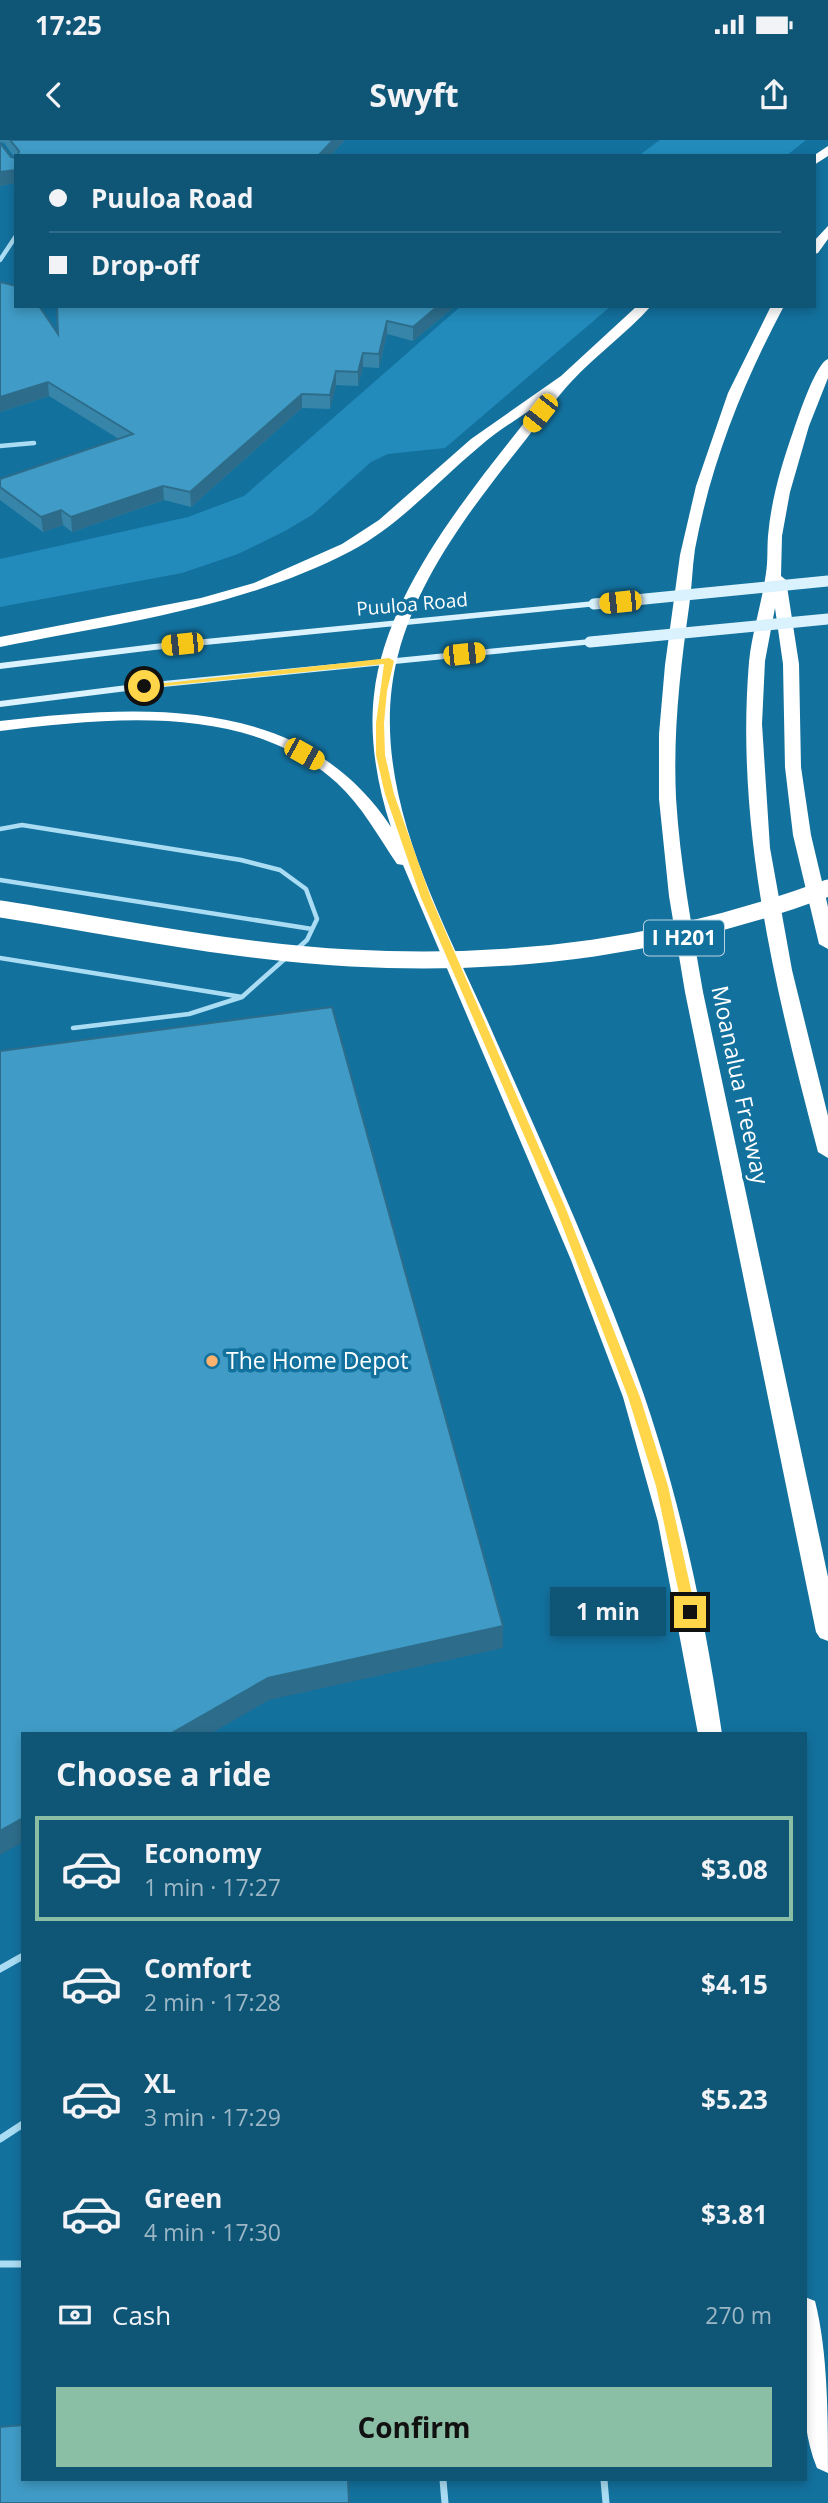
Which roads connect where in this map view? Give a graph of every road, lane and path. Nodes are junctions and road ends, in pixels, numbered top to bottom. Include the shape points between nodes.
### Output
1 (828, 230) edge
2 (14, 240) edge
3 (816, 247) edge
4 (7, 252) junction
5 (14, 252) edge
6 (0, 260) edge
7 (643, 308) edge
8 (777, 308) edge
9 (828, 363) edge
10 (566, 379) junction
11 (34, 443) dead end
12 (0, 446) edge
13 (776, 564) junction
14 (828, 581) edge
15 (828, 618) edge
16 (404, 622) junction
17 (0, 642) edge
18 (389, 661) junction
19 (0, 666) edge
20 (0, 704) edge
21 (0, 726) edge
22 (0, 830) edge
23 (0, 880) edge
24 (828, 888) edge
25 (426, 898) junction
26 (0, 908) edge
27 (312, 929) junction
28 (828, 944) edge
29 (0, 958) edge
30 (242, 997) junction
31 (72, 1028) dead end
32 (828, 1153) edge
33 (828, 1632) edge
34 (710, 1732) edge
35 (21, 1956) edge
36 (0, 1969) edge
37 (21, 2125) edge
38 (14, 2130) junction
39 (21, 2130) edge
40 (0, 2139) edge
41 (0, 2264) edge
42 (21, 2264) edge
43 (807, 2324) edge
44 (828, 2458) edge
45 (443, 2481) edge
46 (604, 2481) edge
47 (445, 2503) edge
48 (606, 2503) edge

1 - 3 highway
2 - 4 street
4 - 5 street
4 - 6 street
7 - 10 highway
8 - 33 highway, Moanalua Freeway / I H201 via 729,407 701,490 687,551 667,736 669,815 677,901 694,992
9 - 13 highway via 787,480 775,536
10 - 16 highway via 453,527
10 - 17 highway via 476,442 384,523 301,569 202,602
11 - 12 street
13 - 28 highway via 791,664 793,767 802,835
13 - 32 highway via 757,659 755,799 764,881 781,969
14 - 16 main road, Puuloa Road, bridge
15 - 18 main road, bridge
16 - 18 highway
16 - 19 main road, Puuloa Road
18 - 20 main road
18 - 25 highway via 382,691 380,755
21 - 25 highway via 94,716 164,715 276,740 330,768 361,797
22 - 27 lane via 22,825 280,870 306,889 317,919
23 - 27 lane
24 - 26 highway, bridge via 735,920 608,947 420,961 284,953
25 - 34 highway via 561,1209 634,1397 662,1486
27 - 30 lane via 307,940
29 - 30 lane
30 - 31 lane via 189,1014
35 - 36 lane
37 - 38 lane
38 - 39 lane
38 - 40 lane
41 - 42 lane
43 - 44 highway
45 - 47 lane
46 - 48 lane

